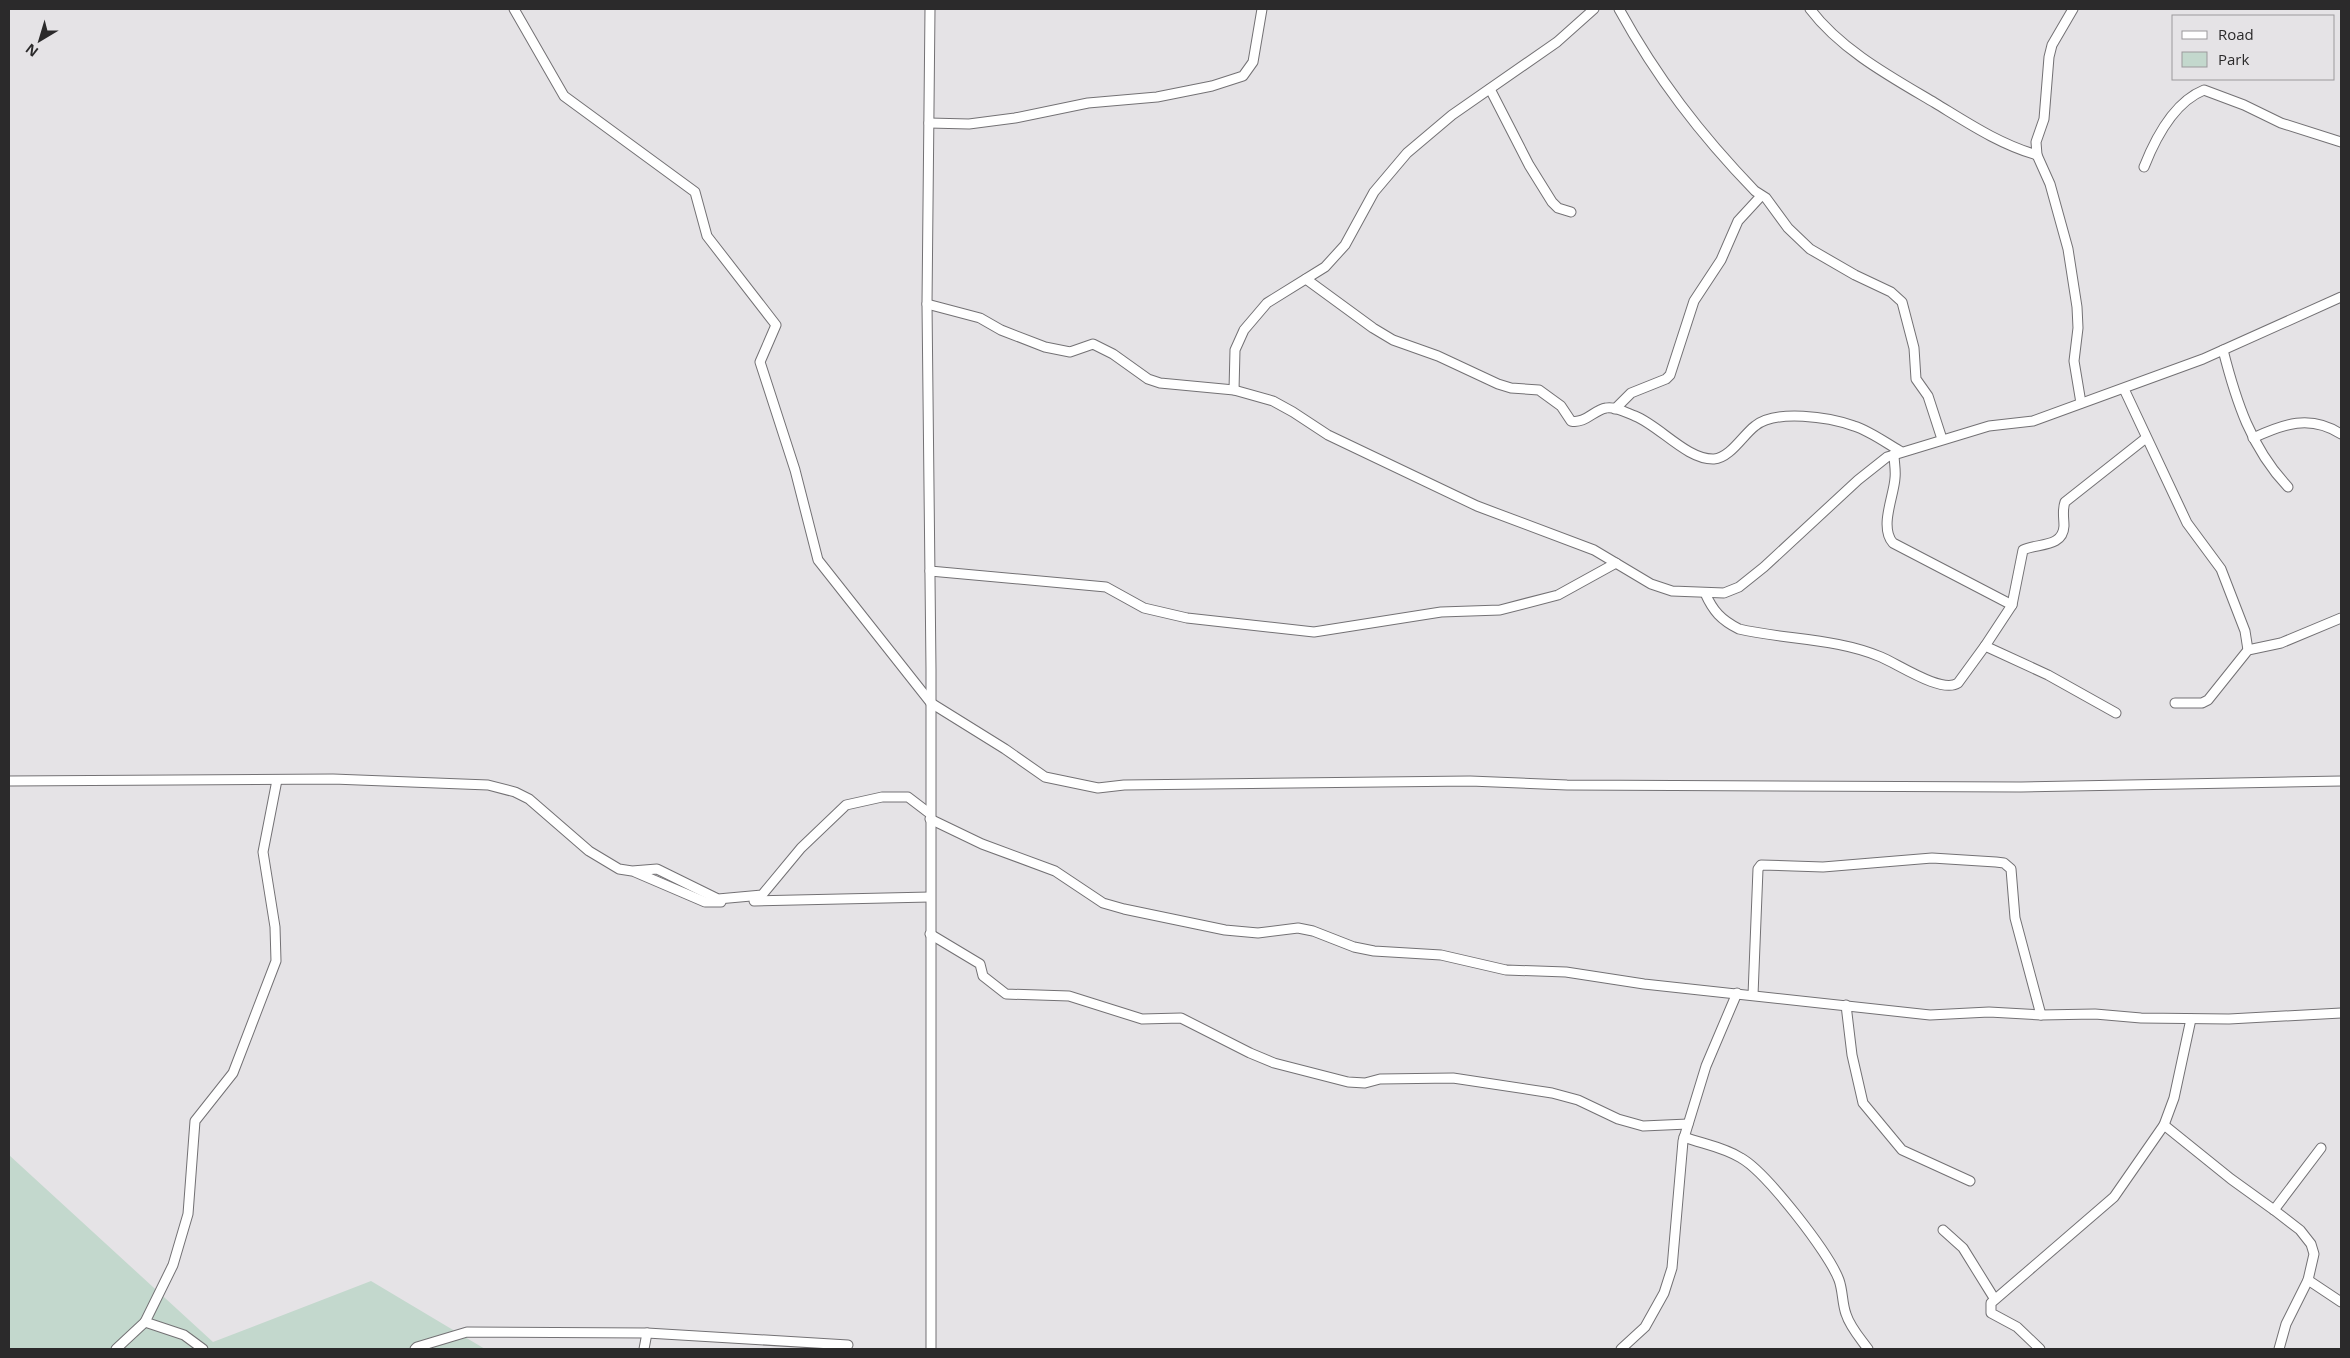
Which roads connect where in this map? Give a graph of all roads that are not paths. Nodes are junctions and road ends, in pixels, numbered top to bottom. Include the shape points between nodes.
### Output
1 (514, 9) edge
2 (930, 9) edge
3 (1262, 9) edge
4 (1594, 9) edge
5 (1619, 9) edge
6 (1810, 9) edge
7 (2073, 9) edge
8 (1490, 89) junction
9 (929, 124) junction
10 (2341, 142) edge
11 (2037, 155) junction
12 (2144, 167) dead end
13 (1761, 196) junction
14 (1571, 212) dead end
15 (1306, 279) junction
16 (2341, 297) edge
17 (927, 304) junction
18 (2223, 350) junction
19 (2124, 389) junction
20 (1234, 390) junction
21 (2081, 403) junction
22 (1615, 409) junction
23 (2341, 434) edge
24 (2146, 438) junction
25 (2252, 438) junction
26 (1942, 439) junction
27 (1897, 452) junction
28 (2288, 487) dead end
29 (1616, 564) junction
30 (930, 571) junction
31 (1704, 593) junction
32 (2012, 605) junction
33 (2341, 618) edge
34 (1985, 646) junction
35 (2248, 650) junction
36 (931, 703) junction
37 (2175, 703) dead end
38 (2116, 713) dead end
39 (276, 780) junction
40 (9, 781) edge
41 (2341, 782) edge
42 (930, 816) junction
43 (632, 871) junction
44 (930, 897) junction
45 (930, 934) junction
46 (1737, 993) junction
47 (1753, 995) junction
48 (1846, 1005) junction
49 (2341, 1013) edge
50 (2041, 1016) junction
51 (2191, 1019) junction
52 (1688, 1124) junction
53 (2164, 1125) junction
54 (1684, 1137) junction
55 (2321, 1148) dead end
56 (1970, 1180) dead end
57 (2274, 1210) junction
58 (1943, 1230) dead end
59 (2308, 1280) junction
60 (1994, 1298) junction
61 (2341, 1302) edge
62 (145, 1322) junction
63 (647, 1333) junction
64 (848, 1345) dead end
65 (116, 1349) edge
66 (203, 1349) edge
67 (415, 1349) edge
68 (644, 1349) edge
69 (931, 1349) edge
70 (1621, 1349) edge
71 (1868, 1349) edge
72 (2040, 1349) edge
73 (2279, 1349) edge

1 - 36 street via 564,96 696,192 707,236 776,325 760,362 796,470 818,560
2 - 9 street
3 - 9 street via 1253,62 1244,76 1157,97 1088,103 969,124
4 - 8 street via 1557,42
5 - 13 street via 1674,98 1711,145
6 - 11 street via 1856,51 1892,78 1989,136
7 - 11 street via 2056,35 2048,57 2044,119 2036,142
8 - 14 street via 1552,202 1558,208
8 - 15 street via 1452,115 1407,153 1374,192 1346,245 1325,267
9 - 17 street
10 - 12 street via 2281,123 2204,90 2188,100 2173,116 2159,134
11 - 21 street via 2050,184 2068,249 2077,307 2074,361
13 - 22 street via 1738,221 1722,260 1694,300 1670,375 1631,393
13 - 26 street via 1810,249 1891,292 1902,302 1914,348 1916,379 1928,396
15 - 20 street via 1267,304 1244,330 1235,350
15 - 22 street via 1394,340 1498,384 1539,390 1561,406 1571,421 1576,422 1606,408
16 - 18 street
17 - 20 street via 980,318 1045,347 1070,352 1092,344 1113,354 1148,379 1160,383
17 - 30 street
18 - 19 street
18 - 25 street via 2233,389
19 - 21 street
19 - 24 street
20 - 29 street via 1283,406 1328,435 1452,494 1594,550
21 - 26 street via 2033,421 1989,426
22 - 27 street via 1637,417 1706,459 1717,459 1725,454 1753,427 1772,417 1830,420 1855,426
23 - 25 street via 2307,420
24 - 32 street via 2065,502 2060,538 2023,550
24 - 35 street via 2187,523 2222,569
25 - 28 street via 2272,470
26 - 27 street
27 - 31 street via 1877,463 1764,568 1739,587 1724,593
27 - 32 street via 1887,532 1889,539
29 - 30 street via 1558,595 1500,610 1441,612 1314,632 1187,618 1144,608 1106,587
29 - 31 street via 1651,584 1672,591
30 - 36 street
31 - 34 street via 1713,612 1726,623 1739,628 1854,647 1946,686 1958,683
32 - 34 street
33 - 35 street via 2281,643
34 - 38 street
35 - 37 street via 2208,700
36 - 41 street via 1045,777 1098,788 1461,781 1577,785 2011,786
36 - 42 street
39 - 40 street
39 - 43 street via 441,782 515,792 539,805 562,829 605,862
39 - 62 street via 263,852 275,927 276,961 233,1073 195,1121 188,1214 173,1265
42 - 43 street via 908,797 882,797 846,805 802,848 762,895 718,899 657,869
42 - 44 street
42 - 46 street via 982,844 1055,872 1103,903 1124,909 1224,930 1258,933 1298,928 1374,951 1441,955 1506,970 1566,972
43 - 44 street via 704,902
44 - 45 street
45 - 52 street via 980,964 983,976 1006,994 1069,996 1142,1019 1181,1018 1274,1063 1348,1082 1453,1078 1552,1093 1643,1126
45 - 69 street
46 - 47 street
46 - 52 street via 1706,1066
47 - 48 street
47 - 50 street via 1758,869 1761,865 1823,867 1932,858 1996,862 2010,869 2015,918
48 - 50 street via 1930,1015 1990,1012
48 - 56 street via 1852,1055 1863,1103 1902,1150
49 - 51 street
50 - 51 street via 2095,1014
51 - 53 street via 2174,1098
52 - 54 street
53 - 57 street
53 - 60 street via 2114,1197
54 - 70 street via 1672,1268 1664,1293 1645,1327
54 - 71 street via 1744,1159 1782,1196 1839,1279 1846,1314
55 - 57 street
57 - 59 street via 2312,1244 2314,1254
58 - 60 street via 1963,1248
59 - 61 street
59 - 73 street via 2286,1324
60 - 72 street via 1991,1313 2017,1327
62 - 65 street
62 - 66 street via 184,1335
63 - 64 street
63 - 67 street via 467,1332
63 - 68 street

